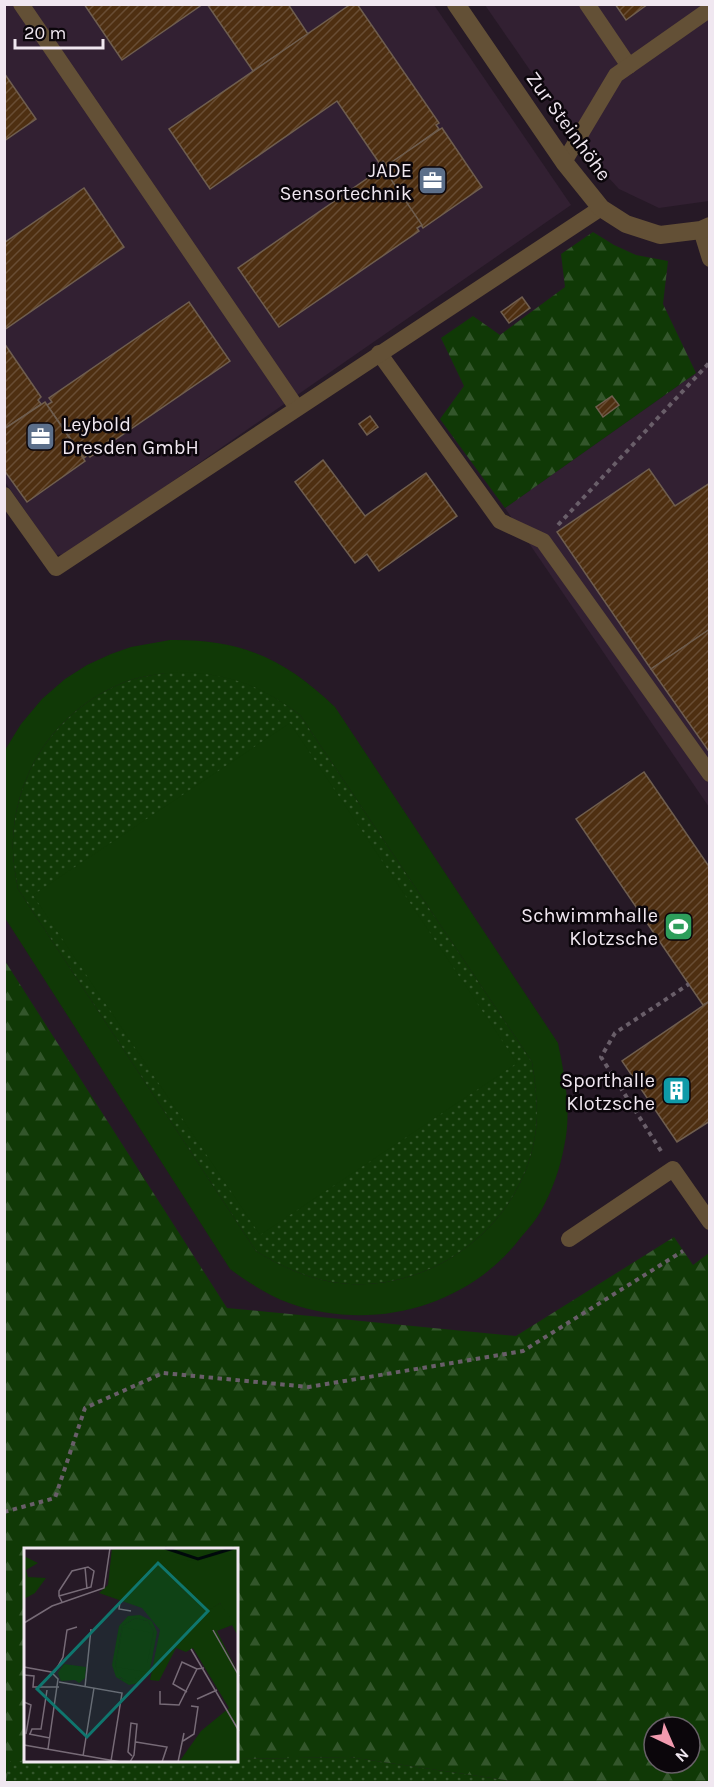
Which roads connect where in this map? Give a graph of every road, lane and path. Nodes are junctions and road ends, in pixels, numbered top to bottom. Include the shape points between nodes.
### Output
1 (21, 4) edge
2 (456, 4) edge
3 (586, 4) edge
4 (710, 9) edge
5 (629, 66) junction
6 (564, 162) junction
7 (601, 208) junction
8 (705, 228) edge
9 (710, 259) edge
10 (379, 353) junction
11 (710, 362) edge
12 (297, 408) junction
13 (4, 495) edge
14 (543, 541) junction
15 (710, 774) edge
16 (689, 984) dead end
17 (673, 1169) junction
18 (710, 1222) edge
19 (569, 1239) dead end
20 (683, 1251) dead end
21 (4, 1512) edge

1 - 12 lane
2 - 6 street, Zur Steinhöhe
3 - 5 lane
4 - 5 lane
5 - 6 lane via 616,75
6 - 7 street, Zur Steinhöhe
7 - 8 street, Zur Steinhöhe via 626,224 660,235
7 - 10 lane
8 - 9 lane
10 - 12 lane
10 - 14 lane via 500,521
11 - 14 path
12 - 13 lane via 56,568
14 - 15 lane
16 - 17 path via 615,1033 601,1057
17 - 18 lane
17 - 19 lane
20 - 21 path via 523,1350 309,1387 163,1373 85,1408 55,1498

